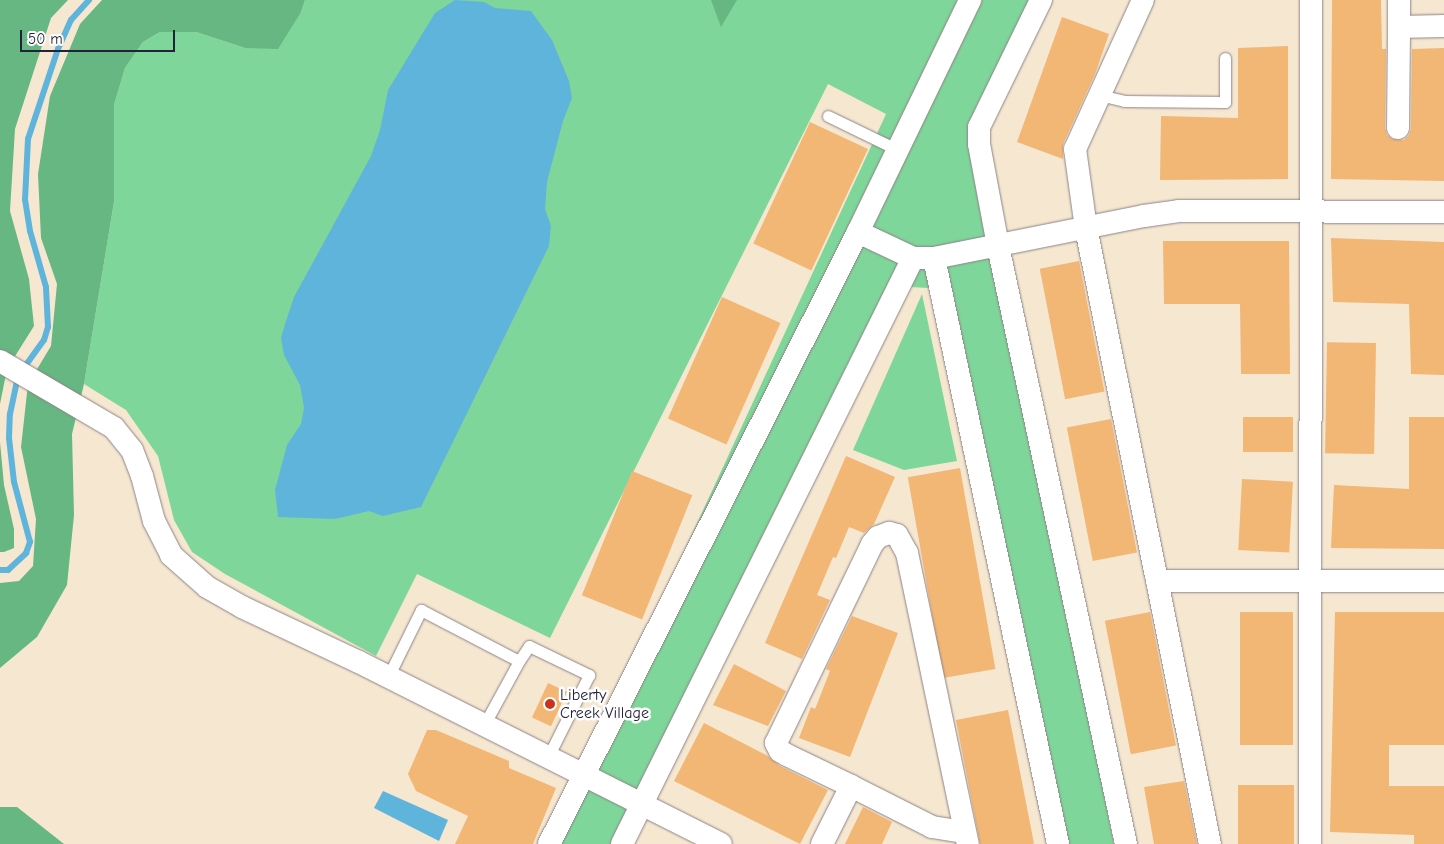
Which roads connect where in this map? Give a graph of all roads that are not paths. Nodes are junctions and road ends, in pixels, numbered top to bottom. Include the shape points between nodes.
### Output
1 (970, 0) edge
2 (1041, 0) edge
3 (1143, 0) edge
4 (1311, 0) edge
5 (1399, 0) edge
6 (1444, 26) edge
7 (1399, 27) junction
8 (1225, 58) dead end
9 (1099, 95) junction
10 (828, 116) dead end
11 (1398, 128) dead end
12 (898, 150) junction
13 (1311, 211) junction
14 (1444, 212) edge
15 (1086, 228) junction
16 (858, 232) junction
17 (998, 246) junction
18 (924, 258) junction
19 (4, 363) edge
20 (1311, 580) junction
21 (1157, 581) junction
22 (1444, 581) edge
23 (519, 661) junction
24 (388, 677) junction
25 (484, 725) junction
26 (548, 757) junction
27 (583, 775) junction
28 (851, 786) junction
29 (642, 805) junction
30 (966, 838) edge
31 (549, 844) edge
32 (622, 844) edge
33 (721, 844) edge
34 (822, 844) edge
35 (1058, 844) edge
36 (1126, 844) edge
37 (1210, 844) edge
38 (1310, 844) edge

1 - 12 street
2 - 17 street via 979,127 979,144
3 - 9 street
4 - 13 street
5 - 7 street
6 - 7 street
7 - 11 street
8 - 9 lane via 1226,102 1124,101
9 - 15 street via 1074,149
10 - 12 lane
12 - 16 street
13 - 14 street
13 - 15 street via 1180,211
13 - 20 street
15 - 17 street
15 - 21 street
16 - 18 street
16 - 27 street
17 - 18 street
17 - 36 street
18 - 29 street
18 - 35 street
19 - 24 street via 114,428 132,450 154,521 171,555 207,587
20 - 21 street
20 - 22 street
20 - 38 street
21 - 37 street
23 - 24 lane via 421,610
23 - 25 lane
23 - 26 lane via 529,646 589,675
24 - 25 street
25 - 26 street
26 - 27 street
27 - 29 street
27 - 31 street
28 - 30 street via 932,827
28 - 30 street via 780,751 776,743 872,544 888,533 897,535 907,553
28 - 34 street
29 - 32 street
29 - 33 street

